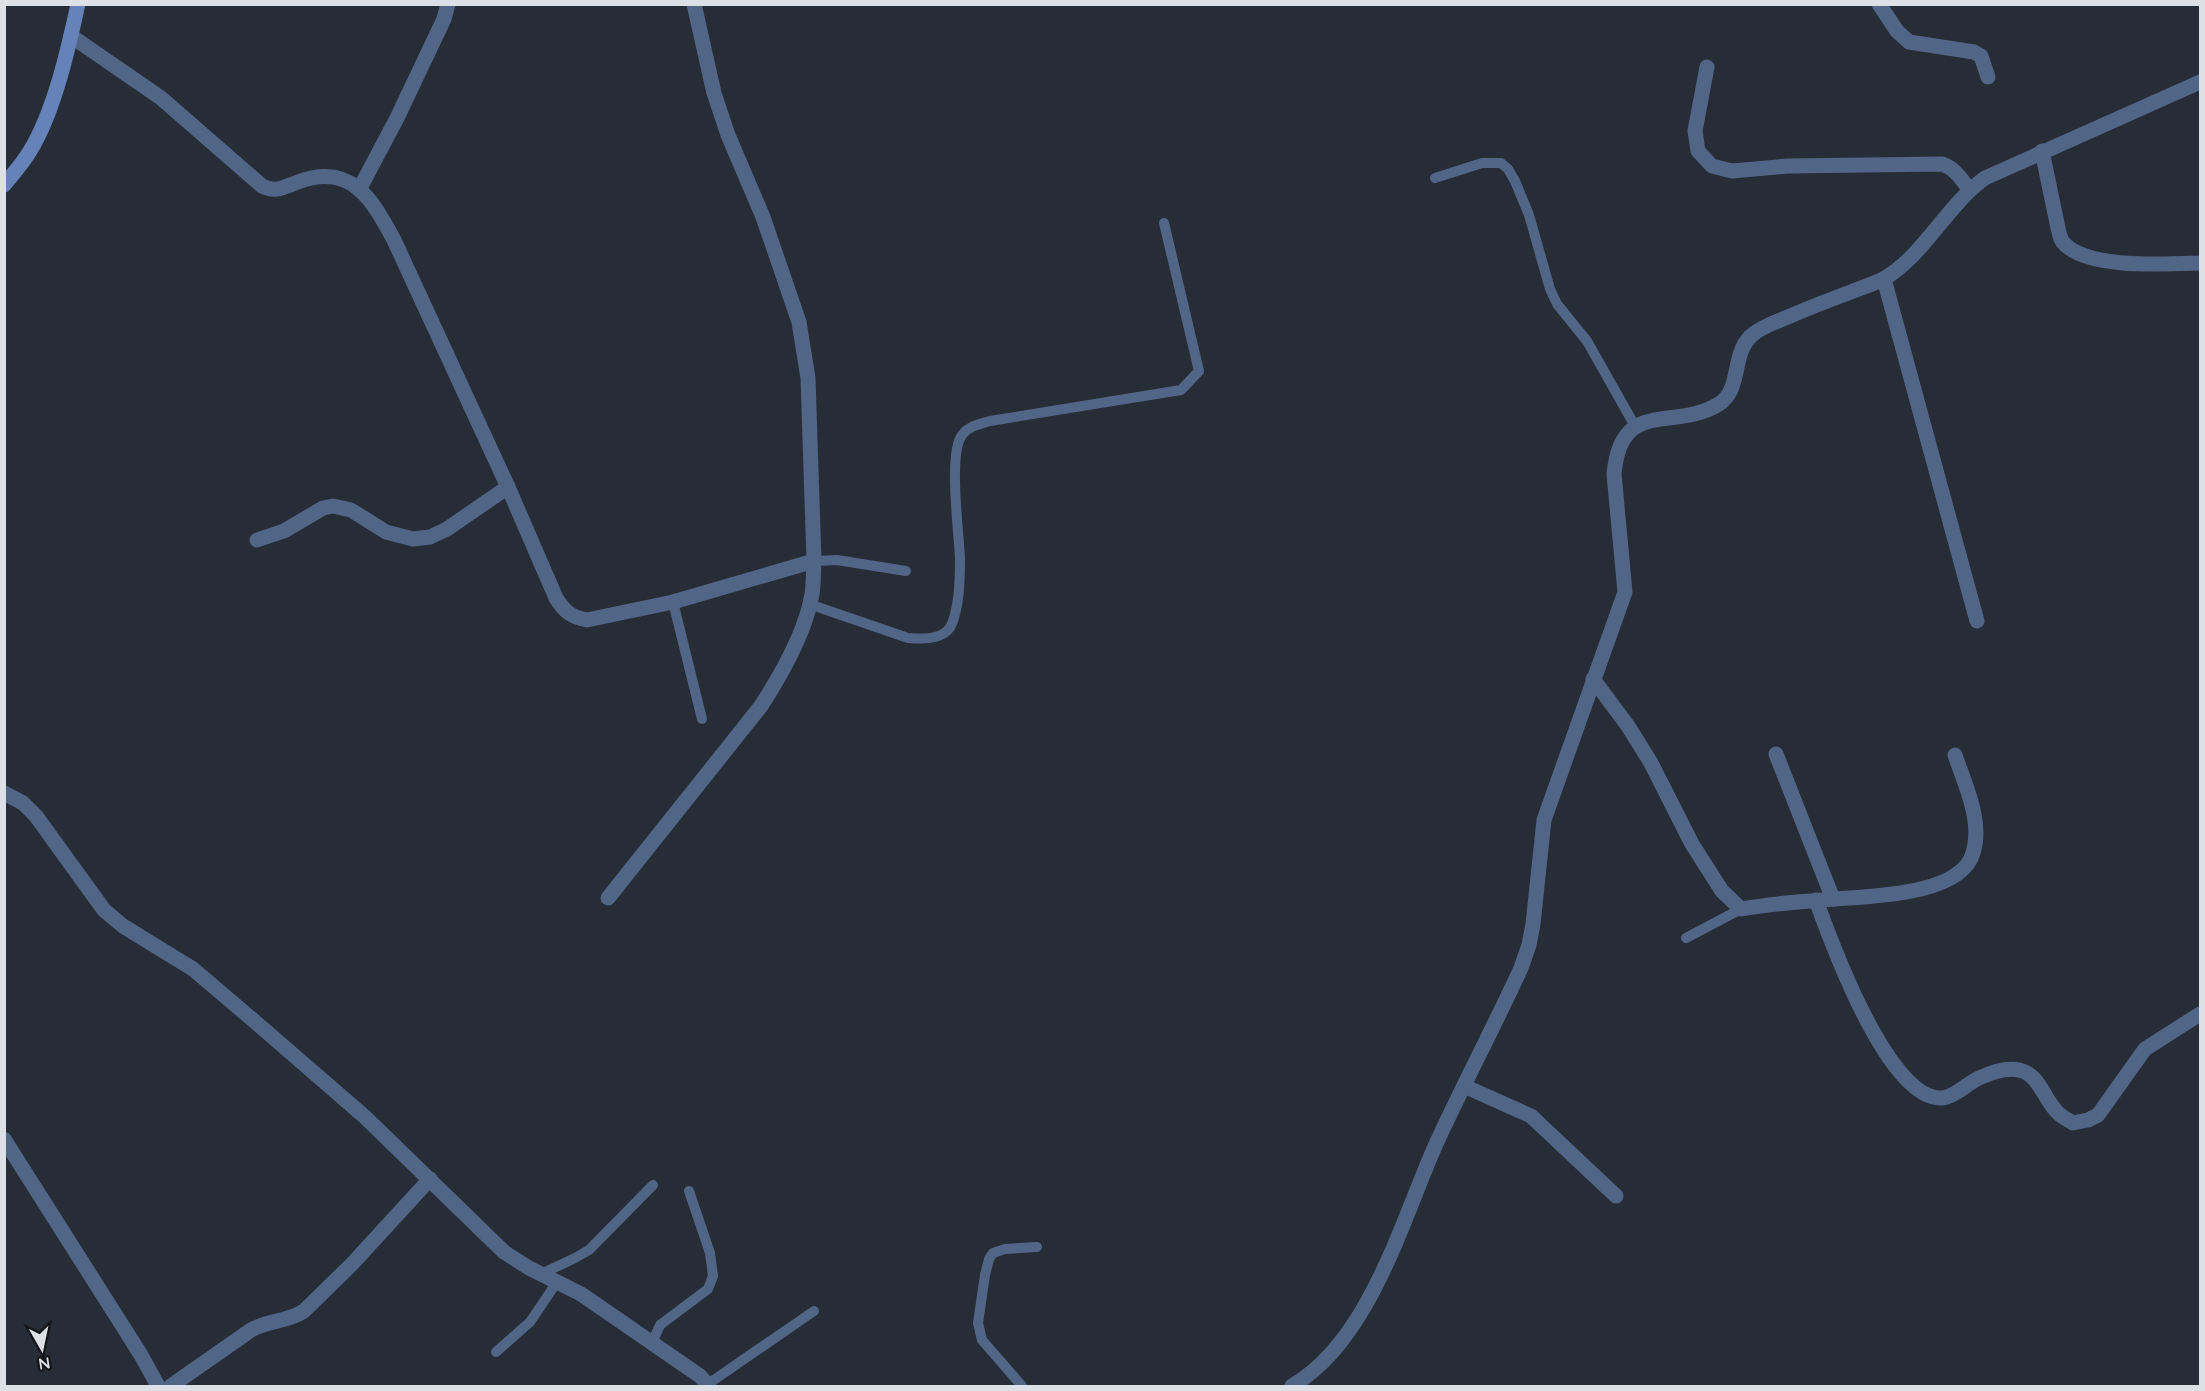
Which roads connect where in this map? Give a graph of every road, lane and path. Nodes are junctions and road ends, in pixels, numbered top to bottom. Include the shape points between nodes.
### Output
1 (78, 4) edge
2 (448, 4) edge
3 (694, 4) edge
4 (1879, 4) edge
5 (71, 36) junction
6 (1707, 66) dead end
7 (1988, 77) dead end
8 (2200, 82) edge
9 (2043, 151) junction
10 (1435, 178) dead end
11 (4, 185) edge
12 (360, 188) junction
13 (1970, 189) junction
14 (1164, 223) dead end
15 (2200, 263) edge
16 (1884, 279) junction
17 (1635, 426) junction
18 (508, 487) junction
19 (256, 540) dead end
20 (814, 561) junction
21 (906, 571) dead end
22 (673, 602) junction
23 (809, 604) junction
24 (1977, 621) dead end
25 (1593, 679) junction
26 (702, 719) dead end
27 (1776, 754) dead end
28 (1955, 755) dead end
29 (4, 793) edge
30 (608, 898) dead end
31 (1833, 899) junction
32 (1816, 900) junction
33 (1741, 909) junction
34 (1686, 938) dead end
35 (2200, 1014) edge
36 (1464, 1086) junction
37 (4, 1139) edge
38 (430, 1179) junction
39 (653, 1185) dead end
40 (689, 1191) dead end
41 (1616, 1196) dead end
42 (1037, 1247) dead end
43 (541, 1274) junction
44 (557, 1282) junction
45 (813, 1311) dead end
46 (652, 1342) junction
47 (496, 1352) dead end
48 (708, 1385) edge
49 (158, 1386) edge
50 (171, 1386) edge
51 (1022, 1386) edge
52 (1292, 1386) edge

1 - 5 main road
2 - 12 street via 397,118
3 - 20 street via 714,93 799,322 808,378
4 - 7 street via 1903,38 1974,52 1981,56
5 - 11 main road via 45,121 30,151
5 - 12 street via 161,98 262,186 279,190 302,180 326,176 338,177
6 - 13 street via 1695,131 1698,151 1712,166 1732,171 1788,165 1942,164 1955,171
8 - 9 street
9 - 13 street
9 - 15 street via 2061,240 2068,247 2111,263
10 - 17 lane via 1482,163 1501,163 1508,169 1529,215 1550,290 1587,340
12 - 18 street via 378,210 394,240
13 - 16 street via 1921,247
14 - 23 lane via 1199,371 1181,390 990,420 970,427 962,435 955,467 959,589 954,621 948,631 937,637 908,638
16 - 17 street via 1757,331 1739,356 1732,388 1717,405
16 - 24 street
17 - 25 street via 1619,446 1614,474 1625,592
18 - 19 street via 429,537 413,539 386,532 351,510 333,506 284,531
18 - 22 street via 556,597 574,618 600,619
20 - 21 lane via 837,560
20 - 22 street
20 - 23 street
22 - 26 lane
23 - 30 street via 789,655 760,706
25 - 33 street via 1651,763 1692,844 1722,891
25 - 36 street via 1544,820 1529,945
27 - 31 street
28 - 31 street via 1976,824 1968,866 1943,882 1917,890
29 - 38 street via 36,816 104,910 193,969 365,1116
31 - 32 street
32 - 33 street
32 - 35 street via 1837,957 1880,1045 1914,1086 1934,1096 1945,1098 1978,1078 2015,1069 2028,1073 2058,1114 2073,1123 2088,1120 2104,1108 2145,1049
33 - 34 lane
36 - 41 street via 1531,1116
36 - 52 street via 1372,1293 1351,1330 1313,1372
37 - 49 street
38 - 43 street via 504,1252
38 - 50 street via 304,1311 263,1323
39 - 43 lane via 589,1250
40 - 46 lane via 710,1253 713,1276 708,1289 660,1325
42 - 51 lane via 993,1253 985,1275 978,1323 982,1340
43 - 44 street
44 - 46 street
44 - 47 lane via 530,1322
45 - 48 lane
46 - 48 street

